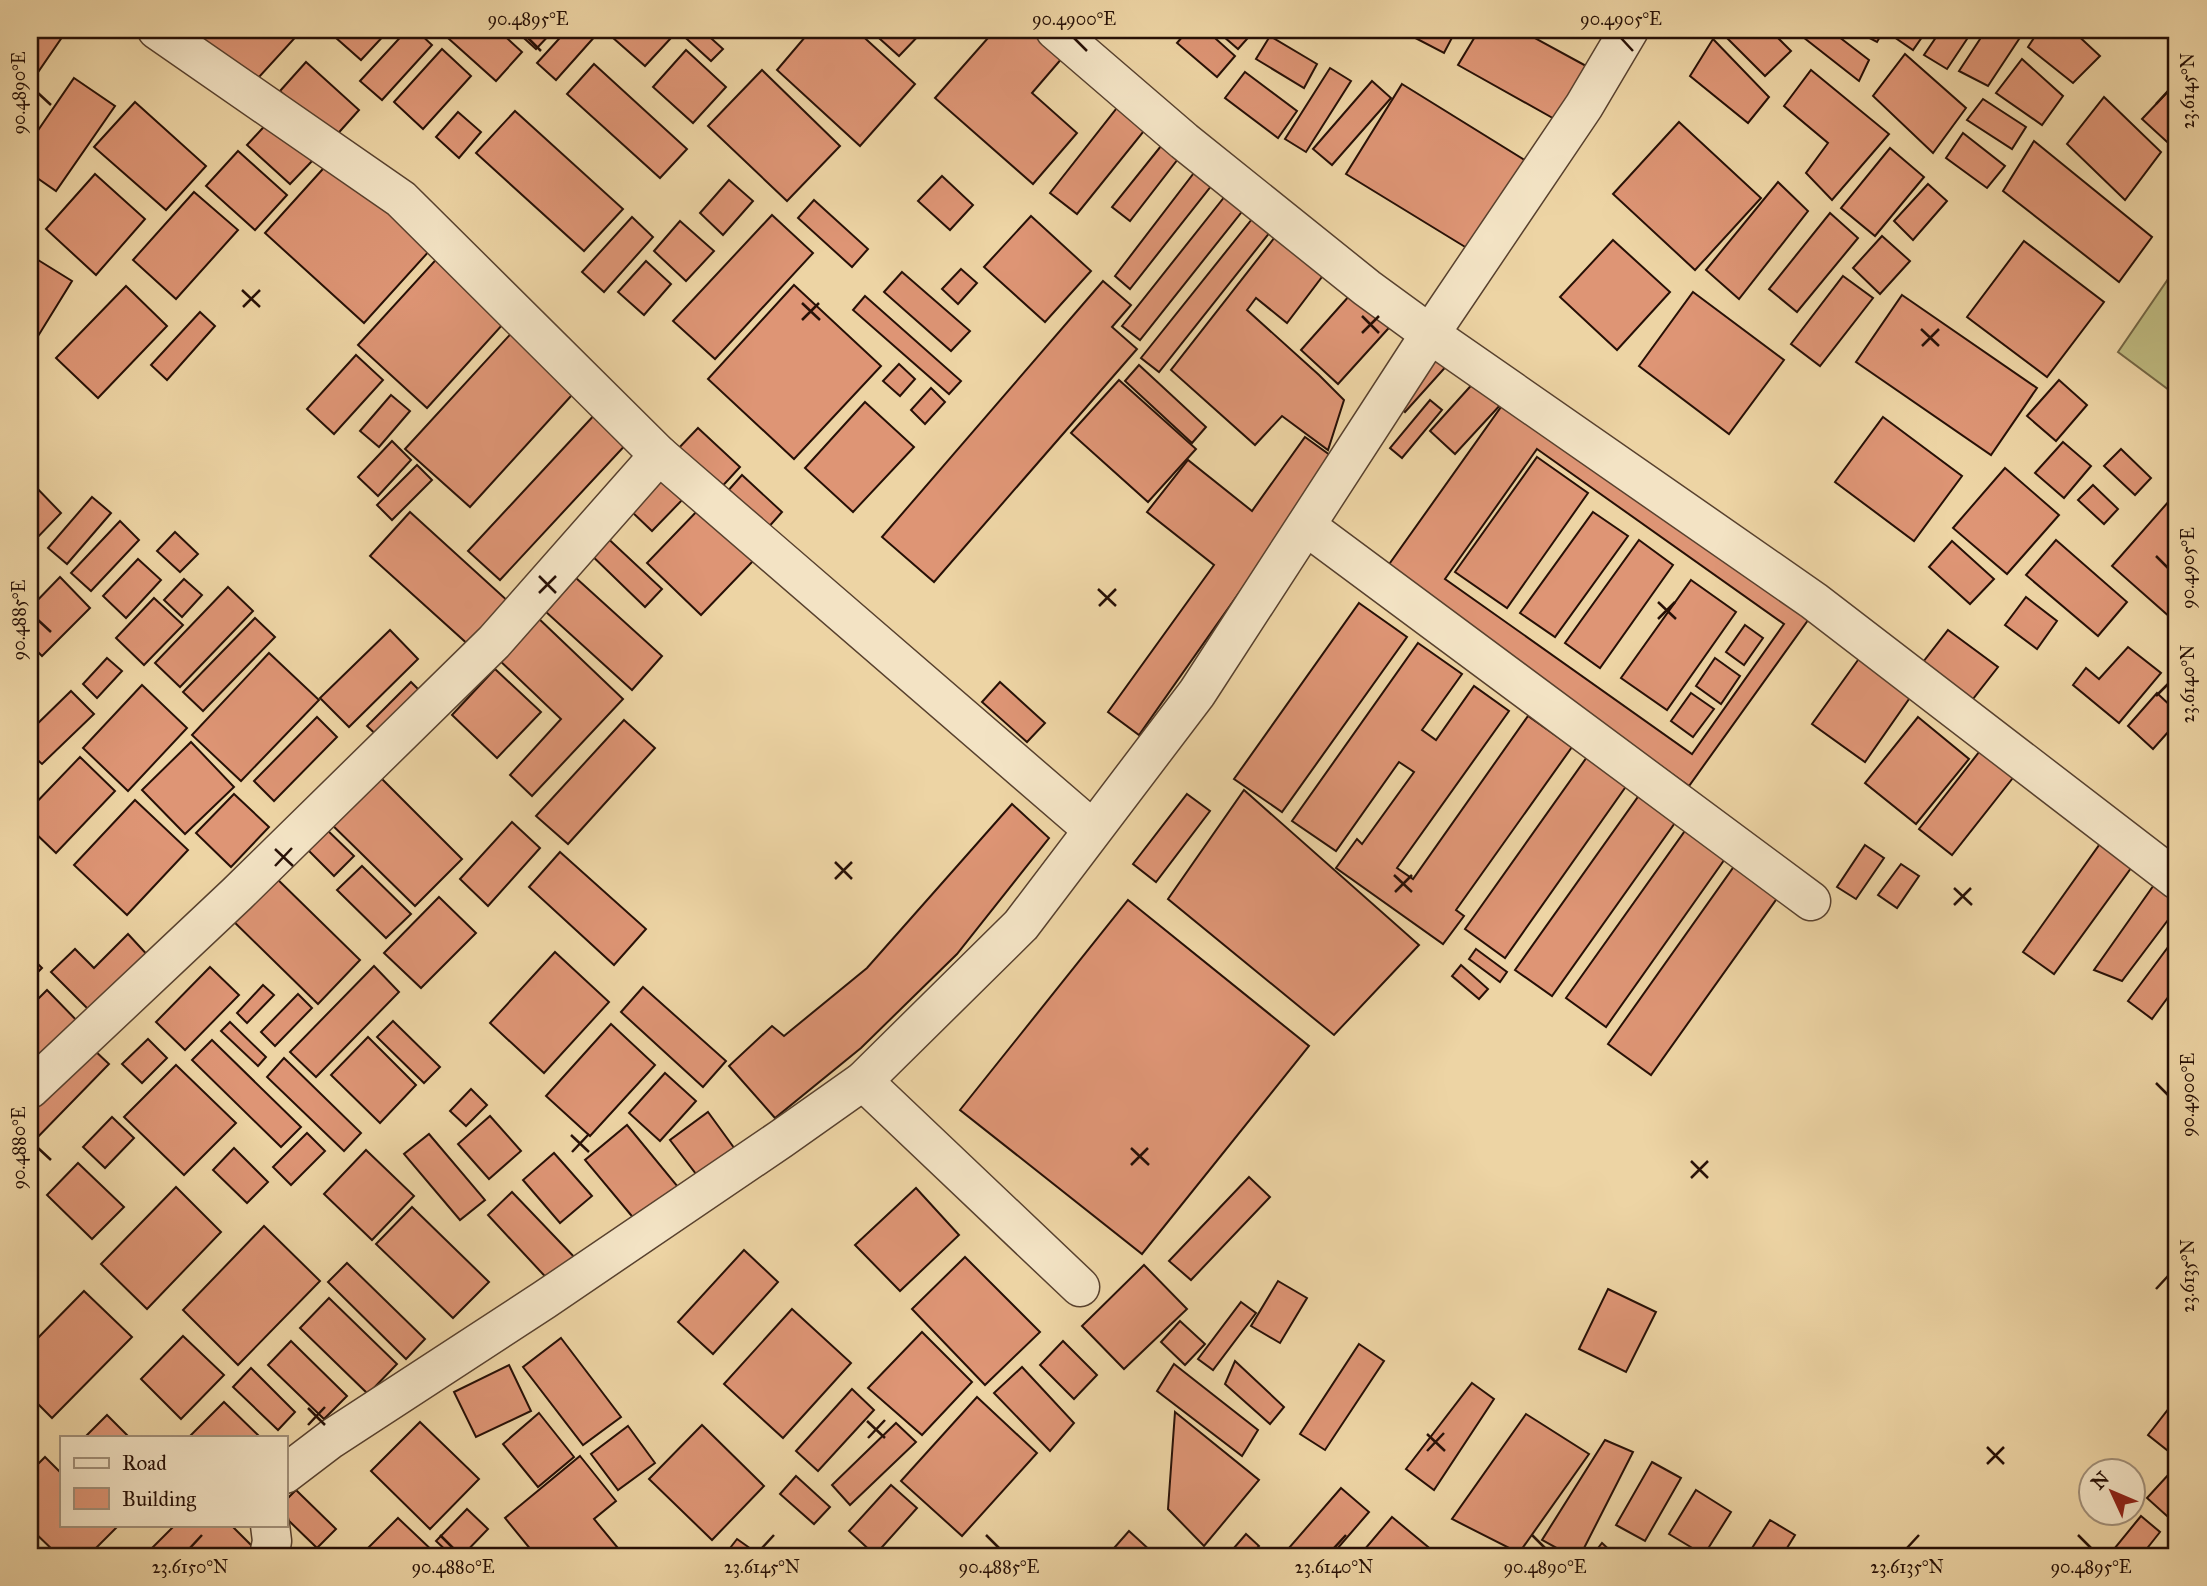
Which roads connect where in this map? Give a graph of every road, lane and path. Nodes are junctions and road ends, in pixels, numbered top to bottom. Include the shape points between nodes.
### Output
1 (158, 30) edge
2 (1055, 30) edge
3 (1629, 30) edge
4 (1430, 334) junction
5 (660, 455) junction
6 (1306, 526) junction
7 (1092, 829) junction
8 (2177, 880) edge
9 (1811, 901) dead end
10 (863, 1081) junction
11 (30, 1088) edge
12 (1080, 1287) dead end
13 (287, 1472) edge
14 (270, 1526) edge
15 (269, 1556) edge

1 - 5 street via 401,199
2 - 4 street via 1184,141
3 - 4 street via 1584,106
4 - 6 street
4 - 8 street via 1814,601
5 - 7 street
5 - 11 street via 494,642 237,894
6 - 7 street via 1196,693
6 - 9 street
7 - 10 street via 1021,925
10 - 12 street
10 - 13 street
14 - 15 street

